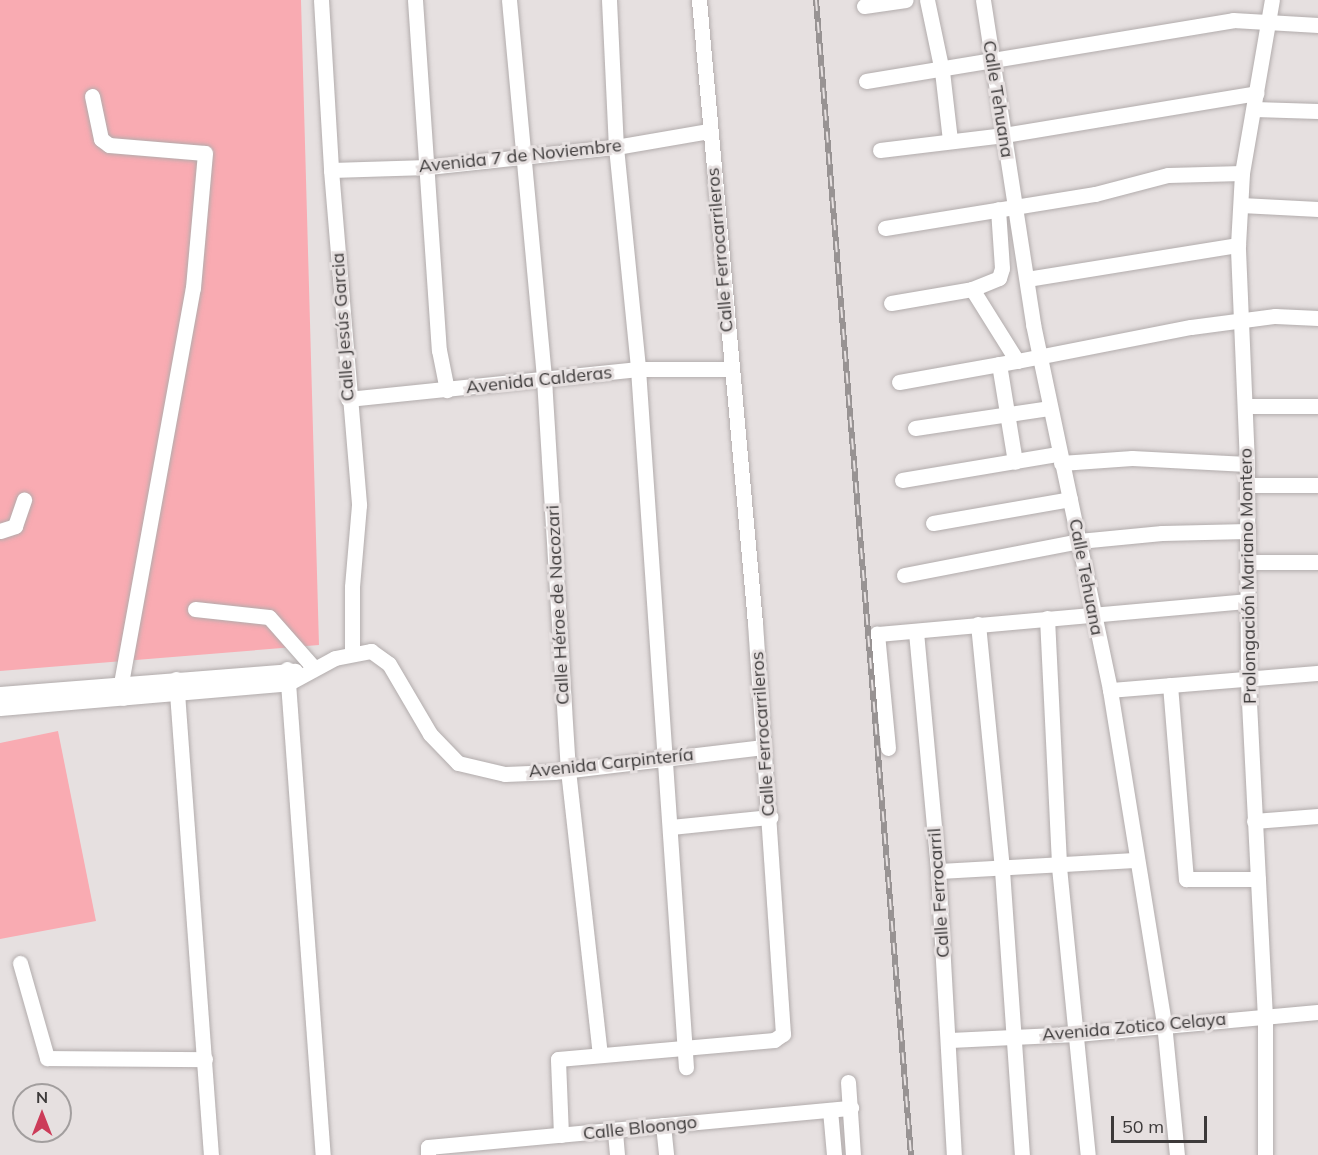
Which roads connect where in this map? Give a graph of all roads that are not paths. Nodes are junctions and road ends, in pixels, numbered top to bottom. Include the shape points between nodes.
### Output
1 (321, 0) edge
2 (415, 0) edge
3 (509, 0) edge
4 (609, 0) edge
5 (699, 0) edge
6 (906, 0) edge
7 (927, 0) edge
8 (983, 0) edge
9 (1272, 0) edge
10 (864, 6) dead end
11 (1268, 21) junction
12 (1318, 25) edge
13 (992, 63) junction
14 (942, 71) junction
15 (866, 81) dead end
16 (1257, 93) junction
17 (92, 96) dead end
18 (1254, 109) junction
19 (1318, 111) edge
20 (709, 131) junction
21 (1004, 135) junction
22 (950, 140) junction
23 (616, 147) junction
24 (880, 150) dead end
25 (524, 156) junction
26 (428, 167) junction
27 (331, 170) junction
28 (1242, 173) junction
29 (1240, 205) junction
30 (1015, 206) junction
31 (998, 208) junction
32 (1318, 208) edge
33 (885, 228) dead end
34 (1238, 246) junction
35 (1027, 279) junction
36 (972, 289) junction
37 (891, 303) dead end
38 (1318, 318) edge
39 (1242, 320) junction
40 (1040, 357) junction
41 (1017, 361) junction
42 (999, 364) junction
43 (638, 369) junction
44 (730, 369) junction
45 (544, 379) junction
46 (900, 382) dead end
47 (447, 390) junction
48 (348, 399) junction
49 (1246, 406) junction
50 (1318, 406) edge
51 (1049, 408) junction
52 (1009, 415) junction
53 (915, 428) dead end
54 (1060, 459) junction
55 (1015, 462) junction
56 (1247, 464) junction
57 (902, 480) dead end
58 (1248, 485) junction
59 (1318, 486) edge
60 (1070, 499) junction
61 (24, 500) dead end
62 (933, 523) dead end
63 (0, 531) edge
64 (1248, 531) junction
65 (1079, 541) junction
66 (1248, 562) junction
67 (1318, 562) edge
68 (904, 575) dead end
69 (1247, 601) junction
70 (195, 609) dead end
71 (1092, 612) junction
72 (1047, 618) junction
73 (978, 624) junction
74 (916, 632) junction
75 (352, 654) junction
76 (309, 671) junction
77 (1318, 673) edge
78 (288, 676) junction
79 (1248, 678) junction
80 (1170, 685) junction
81 (177, 686) junction
82 (1110, 690) junction
83 (122, 691) junction
84 (0, 694) edge
85 (0, 708) edge
86 (764, 747) junction
87 (888, 748) dead end
88 (663, 756) junction
89 (568, 770) junction
90 (1318, 816) edge
91 (770, 817) junction
92 (1254, 821) junction
93 (671, 827) junction
94 (1136, 860) junction
95 (1059, 867) junction
96 (1002, 870) junction
97 (938, 871) junction
98 (1258, 879) junction
99 (20, 963) dead end
100 (1318, 1012) edge
101 (1265, 1018) junction
102 (1164, 1023) junction
103 (1076, 1034) junction
104 (1014, 1036) junction
105 (950, 1040) junction
106 (687, 1045) junction
107 (600, 1054) junction
108 (205, 1059) junction
109 (686, 1067) dead end
110 (848, 1083) dead end
111 (851, 1108) junction
112 (830, 1110) junction
113 (663, 1125) junction
114 (615, 1132) junction
115 (561, 1135) junction
116 (428, 1151) edge
117 (211, 1155) edge
118 (323, 1155) edge
119 (617, 1155) edge
120 (666, 1155) edge
121 (834, 1155) edge
122 (853, 1155) edge
123 (954, 1155) edge
124 (1022, 1155) edge
125 (1088, 1155) edge
126 (1177, 1155) edge
127 (1265, 1155) edge

1 - 27 street, Calle Jesús Garcia
2 - 26 street
3 - 25 street, Calle Héroe de Nacozari
4 - 23 street
5 - 20 street, Calle Ferrocarrileros
6 - 10 street
7 - 14 street
8 - 13 street, Calle Tehuana
9 - 11 street, Prolongación Mariano Montero
11 - 12 street
11 - 13 street via 1233,20
11 - 16 street, Prolongación Mariano Montero
13 - 14 street
13 - 21 street, Calle Tehuana
14 - 15 street
14 - 22 street
16 - 18 street, Prolongación Mariano Montero
16 - 21 street
17 - 83 street via 101,139 109,145 205,153 193,288
18 - 19 street
18 - 28 street, Prolongación Mariano Montero
20 - 23 street, Avenida 7 de Noviembre
20 - 44 street, Calle Ferrocarrileros
21 - 22 street
21 - 30 street, Calle Tehuana
22 - 24 street
23 - 25 street, Avenida 7 de Noviembre
23 - 43 street
25 - 26 street, Avenida 7 de Noviembre
25 - 45 street, Calle Héroe de Nacozari
26 - 27 street, Avenida 7 de Noviembre
26 - 47 street via 439,350
27 - 48 street, Calle Jesús Garcia
28 - 29 street, Prolongación Mariano Montero
28 - 30 street via 1168,175 1095,194
29 - 32 street
29 - 34 street, Prolongación Mariano Montero
30 - 31 street
30 - 35 street, Calle Tehuana
31 - 33 street
31 - 36 street via 1002,268 999,278
34 - 35 street
34 - 39 street, Prolongación Mariano Montero
35 - 40 street, Calle Tehuana
36 - 37 street
36 - 41 street
38 - 39 street via 1275,316
39 - 40 street via 1140,335
39 - 49 street, Prolongación Mariano Montero
40 - 41 street
40 - 51 street, Calle Tehuana
41 - 42 street
42 - 46 street
42 - 52 street
43 - 44 street, Avenida Calderas
43 - 45 street, Avenida Calderas
43 - 88 street
44 - 86 street, Calle Ferrocarrileros
45 - 47 street, Avenida Calderas
45 - 89 street, Calle Héroe de Nacozari
47 - 48 street, Avenida Calderas
48 - 75 street, Calle Jesús Garcia via 359,505 352,587
49 - 50 street
49 - 56 street, Prolongación Mariano Montero
51 - 52 street
51 - 54 street, Calle Tehuana
52 - 53 street
52 - 55 street
54 - 55 street
54 - 56 street
54 - 60 street, Calle Tehuana
55 - 57 street
56 - 58 street, Prolongación Mariano Montero
58 - 59 street
58 - 64 street, Prolongación Mariano Montero
60 - 62 street
60 - 65 street, Calle Tehuana
61 - 63 street via 15,526
64 - 65 street via 1161,533
64 - 66 street, Prolongación Mariano Montero
65 - 68 street
65 - 71 street, Calle Tehuana
66 - 67 street
66 - 69 street, Prolongación Mariano Montero
69 - 71 street
69 - 79 street, Prolongación Mariano Montero
70 - 76 street via 269,617
71 - 72 street
71 - 82 street, Calle Tehuana
72 - 73 street
72 - 95 street
73 - 74 street
73 - 96 street
74 - 87 street via 877,634
74 - 97 street, Calle Ferrocarril
75 - 76 street
75 - 89 street, Avenida Carpintería via 371,651 389,664 430,734 458,763 506,774
76 - 78 street
77 - 79 street
78 - 81 street
78 - 118 street
79 - 80 street
79 - 92 street, Prolongación Mariano Montero
80 - 82 street
80 - 98 street via 1186,879
81 - 83 street
81 - 108 street
82 - 94 street, Calle Tehuana
83 - 84 street
83 - 85 street
86 - 88 street, Avenida Carpintería
86 - 91 street, Calle Ferrocarrileros
88 - 89 street, Avenida Carpintería
88 - 93 street
89 - 107 street, Calle Héroe de Nacozari
90 - 92 street
91 - 93 street
91 - 106 street, Calle Ferrocarrileros via 783,1034 774,1040
92 - 98 street, Prolongación Mariano Montero
93 - 106 street
94 - 95 street
94 - 102 street, Calle Tehuana
95 - 96 street
95 - 103 street
96 - 97 street
96 - 104 street
97 - 105 street, Calle Ferrocarril
98 - 101 street, Prolongación Mariano Montero
99 - 108 street via 47,1058
100 - 101 street, Avenida Zotico Celaya
101 - 102 street, Avenida Zotico Celaya
101 - 127 street, Prolongación Mariano Montero
102 - 103 street, Avenida Zotico Celaya
102 - 126 street, Calle Tehuana
103 - 104 street, Avenida Zotico Celaya
103 - 125 street
104 - 105 street, Avenida Zotico Celaya
104 - 124 street
105 - 123 street, Calle Ferrocarril
106 - 107 street, Calle Ferrocarrileros
106 - 109 street
107 - 115 street, Calle Ferrocarrileros via 558,1059
108 - 117 street
110 - 111 street
111 - 112 street, Calle Bloongo
111 - 122 street
112 - 113 street, Calle Bloongo
112 - 121 street
113 - 114 street, Calle Bloongo
113 - 120 street
114 - 115 street, Calle Bloongo
114 - 119 street
115 - 116 street, Calle Bloongo

